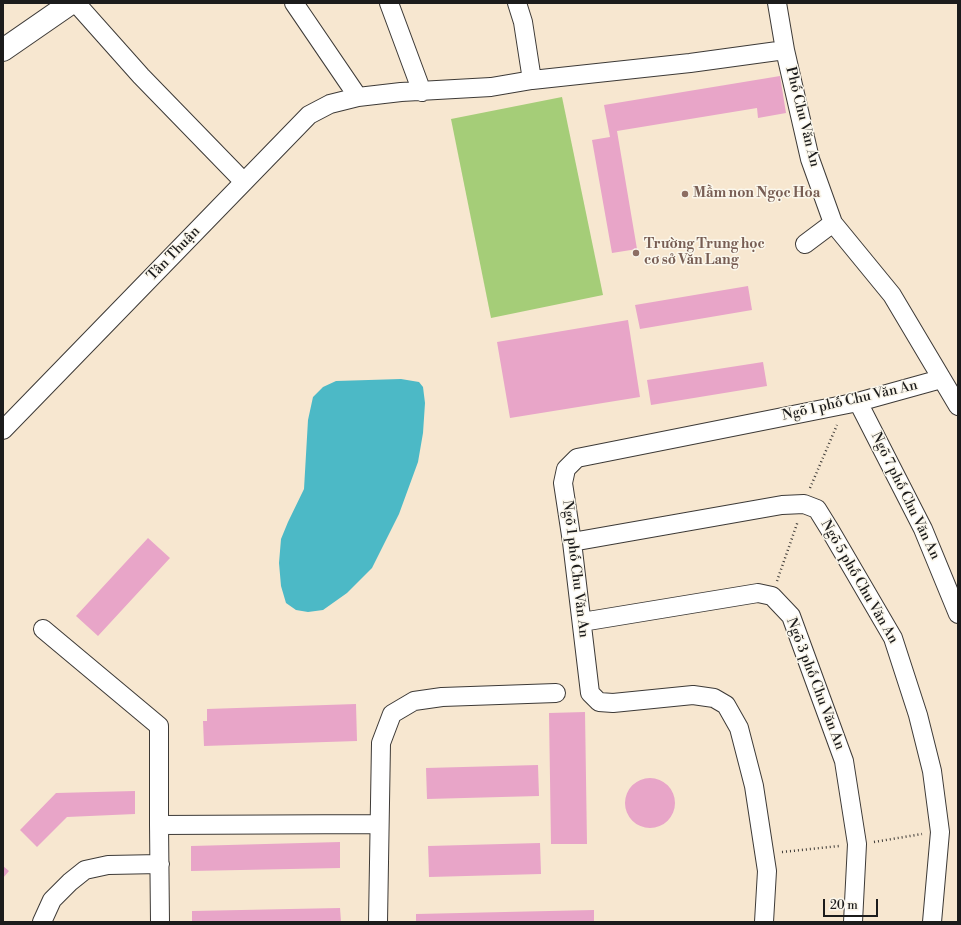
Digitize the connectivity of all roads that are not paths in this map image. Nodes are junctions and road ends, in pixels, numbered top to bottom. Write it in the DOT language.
graph roads {
  1 [pos="71,3"];
  2 [pos="76,3"];
  3 [pos="294,3"];
  4 [pos="389,3"];
  5 [pos="517,3"];
  6 [pos="777,3"];
  7 [pos="3,50"];
  8 [pos="785,50"];
  9 [pos="532,80"];
  10 [pos="422,92"];
  11 [pos="358,97"];
  12 [pos="244,182"];
  13 [pos="833,223"];
  14 [pos="805,244"];
  15 [pos="941,380"];
  16 [pos="858,402"];
  17 [pos="958,406"];
  18 [pos="3,430"];
  19 [pos="572,542"];
  20 [pos="958,614"];
  21 [pos="582,622"];
  22 [pos="43,629"];
  23 [pos="556,693"];
  24 [pos="379,824"];
  25 [pos="159,825"];
  26 [pos="160,864"];
  27 [pos="42,922"];
  28 [pos="160,922"];
  29 [pos="378,922"];
  30 [pos="764,922"];
  31 [pos="853,922"];
  32 [pos="932,922"];
  1 -- 7 [label="main road"];
  2 -- 12 [label="street"];
  3 -- 11 [label="street"];
  4 -- 10 [label="street"];
  5 -- 9 [label="street"];
  6 -- 8 [label="street, Phố Chu Văn An"];
  8 -- 9 [label="street, Tân Thuận"];
  8 -- 13 [label="street, Phố Chu Văn An"];
  9 -- 10 [label="street, Tân Thuận"];
  10 -- 11 [label="street, Tân Thuận"];
  11 -- 12 [label="street, Tân Thuận"];
  12 -- 18 [label="street, Tân Thuận"];
  13 -- 14 [label="street"];
  13 -- 15 [label="street, Phố Chu Văn An"];
  15 -- 16 [label="street, Ngõ 1 phố Chu Văn An"];
  15 -- 17 [label="street, Phố Chu Văn An"];
  16 -- 19 [label="street, Ngõ 1 phố Chu Văn An"];
  16 -- 20 [label="street, Ngõ 7 phố Chu Văn An"];
  19 -- 21 [label="street, Ngõ 1 phố Chu Văn An"];
  19 -- 32 [label="street, Ngõ 5 phố Chu Văn An"];
  21 -- 30 [label="street, Ngõ 1 phố Chu Văn An"];
  21 -- 31 [label="street, Ngõ 3 phố Chu Văn An"];
  22 -- 25 [label="street"];
  23 -- 24 [label="street"];
  24 -- 25 [label="street"];
  24 -- 29 [label="street"];
  25 -- 26 [label="street"];
  26 -- 27 [label="street"];
  26 -- 28 [label="street"];
}
